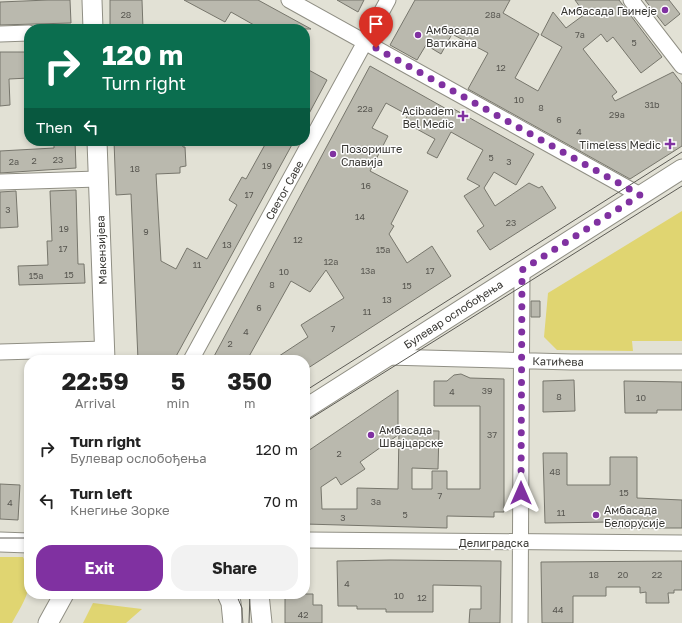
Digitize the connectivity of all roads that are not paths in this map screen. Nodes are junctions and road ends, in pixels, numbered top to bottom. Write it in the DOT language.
graph roads {
  1 [pos="92,0"];
  2 [pos="289,0"];
  3 [pos="388,0"];
  4 [pos="631,0"];
  5 [pos="93,24"];
  6 [pos="24,33"];
  7 [pos="0,34"];
  8 [pos="365,42"];
  9 [pos="682,66"];
  10 [pos="310,143"];
  11 [pos="97,146"];
  12 [pos="308,146"];
  13 [pos="682,169"];
  14 [pos="98,179"];
  15 [pos="0,182"];
  16 [pos="640,195"];
  17 [pos="522,270"];
  18 [pos="0,352"];
  19 [pos="105,354"];
  20 [pos="194,355"];
  21 [pos="387,357"];
  22 [pos="522,360"];
  23 [pos="682,362"];
  24 [pos="310,406"];
  25 [pos="0,532"];
  26 [pos="24,532"];
  27 [pos="310,540"];
  28 [pos="0,542"];
  29 [pos="521,542"];
  30 [pos="24,543"];
  31 [pos="682,543"];
  32 [pos="61,599"];
  33 [pos="229,599"];
  34 [pos="260,599"];
  35 [pos="264,599"];
  36 [pos="262,619"];
  37 [pos="48,623"];
  38 [pos="233,623"];
  39 [pos="520,623"];
  1 -- 5 [label="main road"];
  2 -- 8 [label="street"];
  3 -- 8 [label="street, Светог Саве"];
  4 -- 9 [label="street"];
  6 -- 7 [label="street"];
  8 -- 10 [label="street, Светог Саве"];
  8 -- 16 [label="street"];
  11 -- 14 [label="main road, Макензијева"];
  12 -- 20 [label="street, Светог Саве"];
  13 -- 16 [label="main road, Булевар ослобођења"];
  14 -- 15 [label="street"];
  14 -- 19 [label="main road, Макензијева"];
  16 -- 17 [label="main road, Булевар ослобођења"];
  17 -- 21 [label="main road, Булевар ослобођења"];
  17 -- 22 [label="street"];
  18 -- 19 [label="street"];
  21 -- 22 [label="street, Катићева"];
  21 -- 24 [label="main road, Булевар ослобођења"];
  22 -- 23 [label="street, Катићева"];
  22 -- 29 [label="street"];
  25 -- 26 [label="main road"];
  27 -- 29 [label="street, Делиградска"];
  28 -- 30 [label="main road"];
  29 -- 31 [label="street, Делиградска"];
  29 -- 39 [label="street"];
  32 -- 37 [label="main road"];
  33 -- 38 [label="main road"];
  34 -- 36 [label="main road"];
  35 -- 36 [label="main road"];
}
